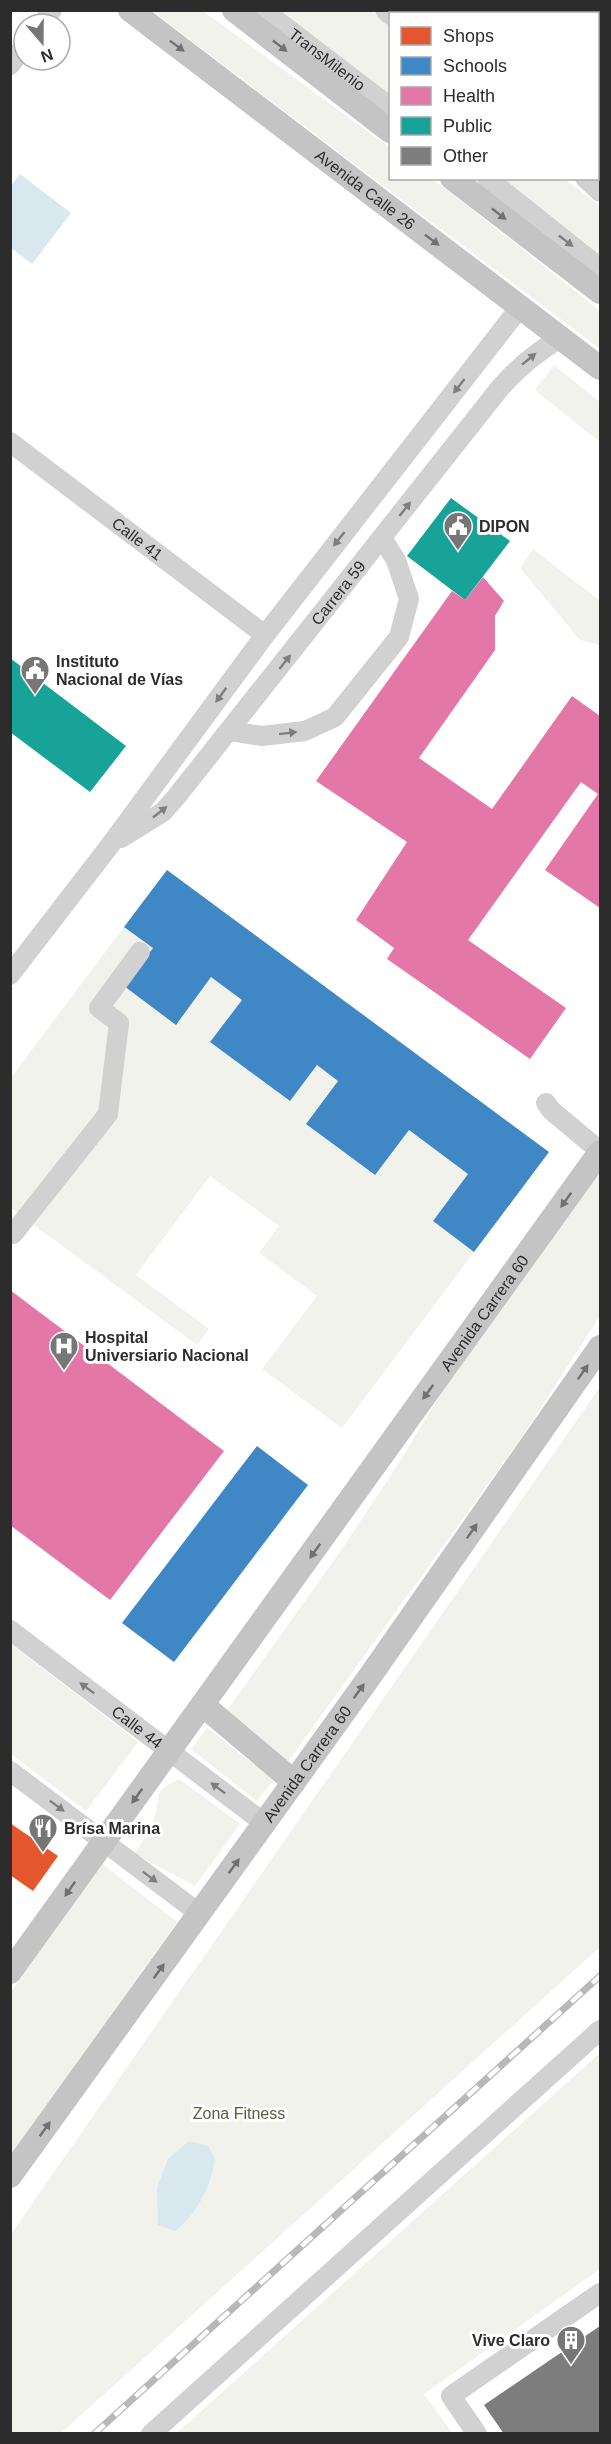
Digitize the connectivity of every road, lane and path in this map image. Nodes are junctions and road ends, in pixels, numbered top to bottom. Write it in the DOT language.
graph roads {
  1 [pos="130,10"];
  2 [pos="234,10"];
  3 [pos="263,10"];
  4 [pos="389,106"];
  5 [pos="389,130"];
  6 [pos="455,180"];
  7 [pos="490,180"];
  8 [pos="587,180"];
  9 [pos="600,192"];
  10 [pos="600,268"];
  11 [pos="600,292"];
  12 [pos="521,306"];
  13 [pos="562,338"];
  14 [pos="600,368"];
  15 [pos="10,442"];
  16 [pos="382,538"];
  17 [pos="265,635"];
  18 [pos="230,731"];
  19 [pos="111,844"];
  20 [pos="140,952"];
  21 [pos="10,975"];
  22 [pos="546,1103"];
  23 [pos="600,1152"];
  24 [pos="12,1234"];
  25 [pos="600,1347"];
  26 [pos="10,1630"];
  27 [pos="204,1706"];
  28 [pos="170,1752"];
  29 [pos="10,1771"];
  30 [pos="294,1782"];
  31 [pos="264,1824"];
  32 [pos="104,1841"];
  33 [pos="200,1914"];
  34 [pos="10,1972"];
  35 [pos="600,2030"];
  36 [pos="10,2176"];
  37 [pos="600,2293"];
  38 [pos="151,2433"];
  39 [pos="477,2433"];
  1 -- 12 [label="main road, Avenida Calle 26, one-way"];
  2 -- 5 [label="main road, one-way"];
  3 -- 4 [label="street, TransMilenio"];
  6 -- 11 [label="main road, one-way"];
  7 -- 10 [label="street, one-way"];
  8 -- 9 [label="street"];
  12 -- 13 [label="main road, Avenida Calle 26"];
  12 -- 17 [label="street, Carrera 59, one-way"];
  13 -- 14 [label="main road, Avenida Calle 26"];
  16 -- 13 [label="street, Carrera 59, one-way"];
  15 -- 17 [label="street, Calle 41"];
  18 -- 16 [label="street, Carrera 59, one-way"];
  18 -- 16 [label="street, one-way"];
  17 -- 19 [label="street, Carrera 59, one-way"];
  19 -- 18 [label="street, Carrera 59, one-way"];
  19 -- 21 [label="street, Carrera 59"];
  20 -- 24 [label="street"];
  22 -- 23 [label="street"];
  23 -- 27 [label="main road, Avenida Carrera 60, one-way"];
  30 -- 25 [label="main road, Avenida Carrera 60, one-way"];
  28 -- 26 [label="street, Calle 44, one-way"];
  27 -- 28 [label="main road, Avenida Carrera 60"];
  27 -- 30 [label="main road"];
  31 -- 28 [label="street, Calle 44, one-way"];
  28 -- 32 [label="main road, Avenida Carrera 60, one-way"];
  29 -- 32 [label="street, one-way"];
  30 -- 31 [label="main road, Avenida Carrera 60"];
  33 -- 31 [label="main road, Avenida Carrera 60, one-way"];
  32 -- 33 [label="street, one-way"];
  32 -- 34 [label="main road, Avenida Carrera 60, one-way"];
  36 -- 33 [label="main road, Avenida Carrera 60, one-way"];
  35 -- 38 [label="street"];
  37 -- 39 [label="street"];
}
